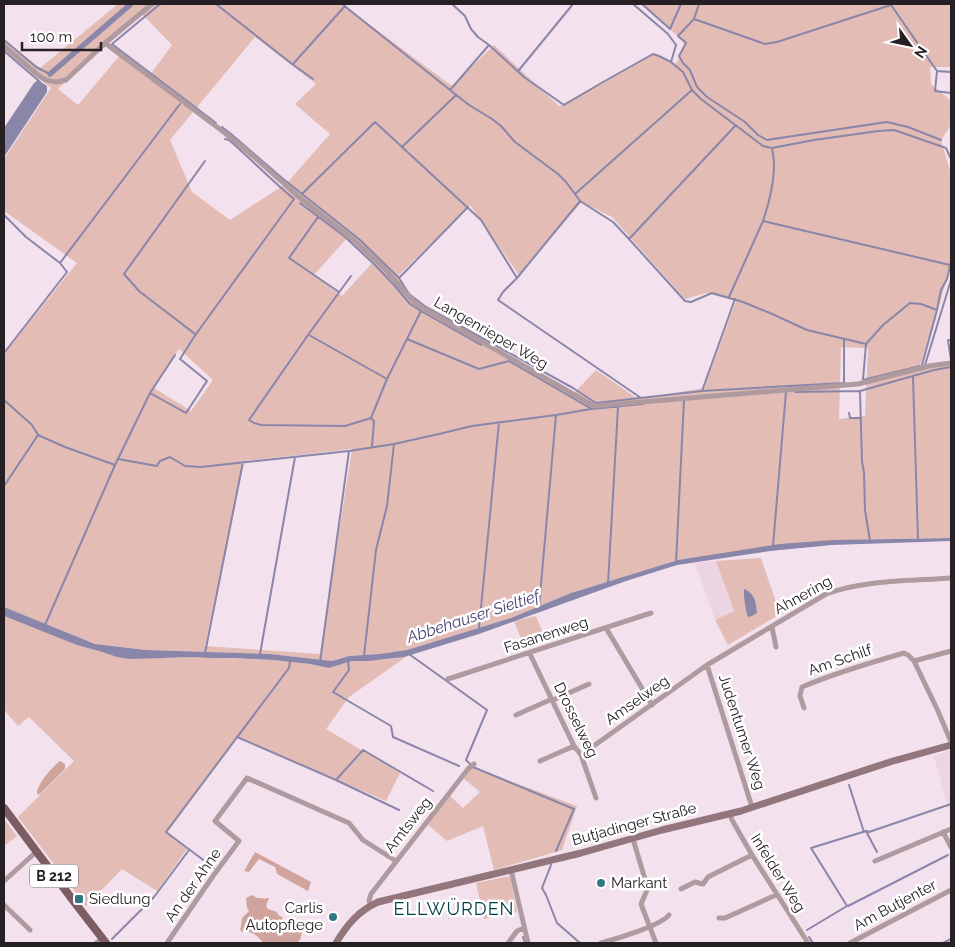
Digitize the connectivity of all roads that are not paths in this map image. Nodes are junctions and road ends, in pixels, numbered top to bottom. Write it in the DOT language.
graph roads {
  1 [pos="152,4"];
  2 [pos="105,44"];
  3 [pos="4,46"];
  4 [pos="951,362"];
  5 [pos="951,578"];
  6 [pos="651,613"];
  7 [pos="772,626"];
  8 [pos="606,628"];
  9 [pos="776,647"];
  10 [pos="951,651"];
  11 [pos="530,654"];
  12 [pos="914,661"];
  13 [pos="707,665"];
  14 [pos="448,680"];
  15 [pos="589,684"];
  16 [pos="553,700"];
  17 [pos="652,705"];
  18 [pos="804,708"];
  19 [pos="516,715"];
  20 [pos="951,743"];
  21 [pos="574,746"];
  22 [pos="581,755"];
  23 [pos="540,761"];
  24 [pos="474,764"];
  25 [pos="596,798"];
  26 [pos="752,807"];
  27 [pos="4,808"];
  28 [pos="730,814"];
  29 [pos="951,829"];
  30 [pos="944,832"];
  31 [pos="633,839"];
  32 [pos="951,847"];
  33 [pos="36,852"];
  34 [pos="752,855"];
  35 [pos="876,860"];
  36 [pos="396,861"];
  37 [pos="511,870"];
  38 [pos="4,881"];
  39 [pos="681,889"];
  40 [pos="951,890"];
  41 [pos="776,895"];
  42 [pos="4,905"];
  43 [pos="371,905"];
  44 [pos="669,916"];
  45 [pos="719,918"];
  46 [pos="650,926"];
  47 [pos="524,928"];
  48 [pos="30,930"];
  49 [pos="101,942"];
  50 [pos="168,943"];
  51 [pos="336,943"];
  52 [pos="508,943"];
  53 [pos="528,943"];
  54 [pos="601,943"];
  55 [pos="656,943"];
  56 [pos="808,943"];
  57 [pos="850,943"];
  1 -- 2 [label="street"];
  2 -- 3 [label="street"];
  2 -- 4 [label="street, Langenrieper Weg"];
  5 -- 7 [label="street, Ahnering"];
  6 -- 8 [label="street, Fasanenweg"];
  7 -- 9 [label="street"];
  7 -- 13 [label="street, Ahnering"];
  8 -- 11 [label="street, Fasanenweg"];
  8 -- 17 [label="street"];
  10 -- 12 [label="street"];
  11 -- 14 [label="street, Fasanenweg"];
  11 -- 16 [label="street, Drosselweg"];
  12 -- 18 [label="street, Am Schilf"];
  12 -- 20 [label="street"];
  13 -- 17 [label="street, Amselweg"];
  13 -- 26 [label="street, Judentumer Weg"];
  15 -- 16 [label="street"];
  16 -- 19 [label="street"];
  16 -- 21 [label="street, Drosselweg"];
  17 -- 22 [label="street, Amselweg"];
  20 -- 26 [label="main road, Butjadinger Straße"];
  21 -- 22 [label="street, Drosselweg"];
  21 -- 23 [label="street"];
  22 -- 25 [label="street, Drosselweg"];
  24 -- 36 [label="street, Amtsweg"];
  26 -- 28 [label="main road, Butjadinger Straße"];
  27 -- 33 [label="main road, B 212"];
  28 -- 31 [label="main road, Butjadinger Straße"];
  28 -- 34 [label="street, Infelder Weg"];
  29 -- 30 [label="street"];
  30 -- 32 [label="street"];
  30 -- 35 [label="street"];
  31 -- 37 [label="main road, Butjadinger Straße"];
  31 -- 46 [label="street"];
  33 -- 38 [label="street"];
  33 -- 49 [label="main road, B 212"];
  34 -- 39 [label="street"];
  34 -- 41 [label="street, Infelder Weg"];
  36 -- 43 [label="street, Amtsweg"];
  36 -- 50 [label="street, An der Ahne"];
  37 -- 43 [label="main road, Butjadinger Straße"];
  37 -- 47 [label="street"];
  40 -- 57 [label="street, Am Butjenter"];
  41 -- 45 [label="street"];
  41 -- 56 [label="street, Infelder Weg"];
  42 -- 48 [label="street"];
  43 -- 51 [label="main road, Butjadinger Straße"];
  44 -- 46 [label="street"];
  46 -- 54 [label="street"];
  46 -- 55 [label="street"];
  47 -- 52 [label="street"];
  47 -- 53 [label="street"];
}
